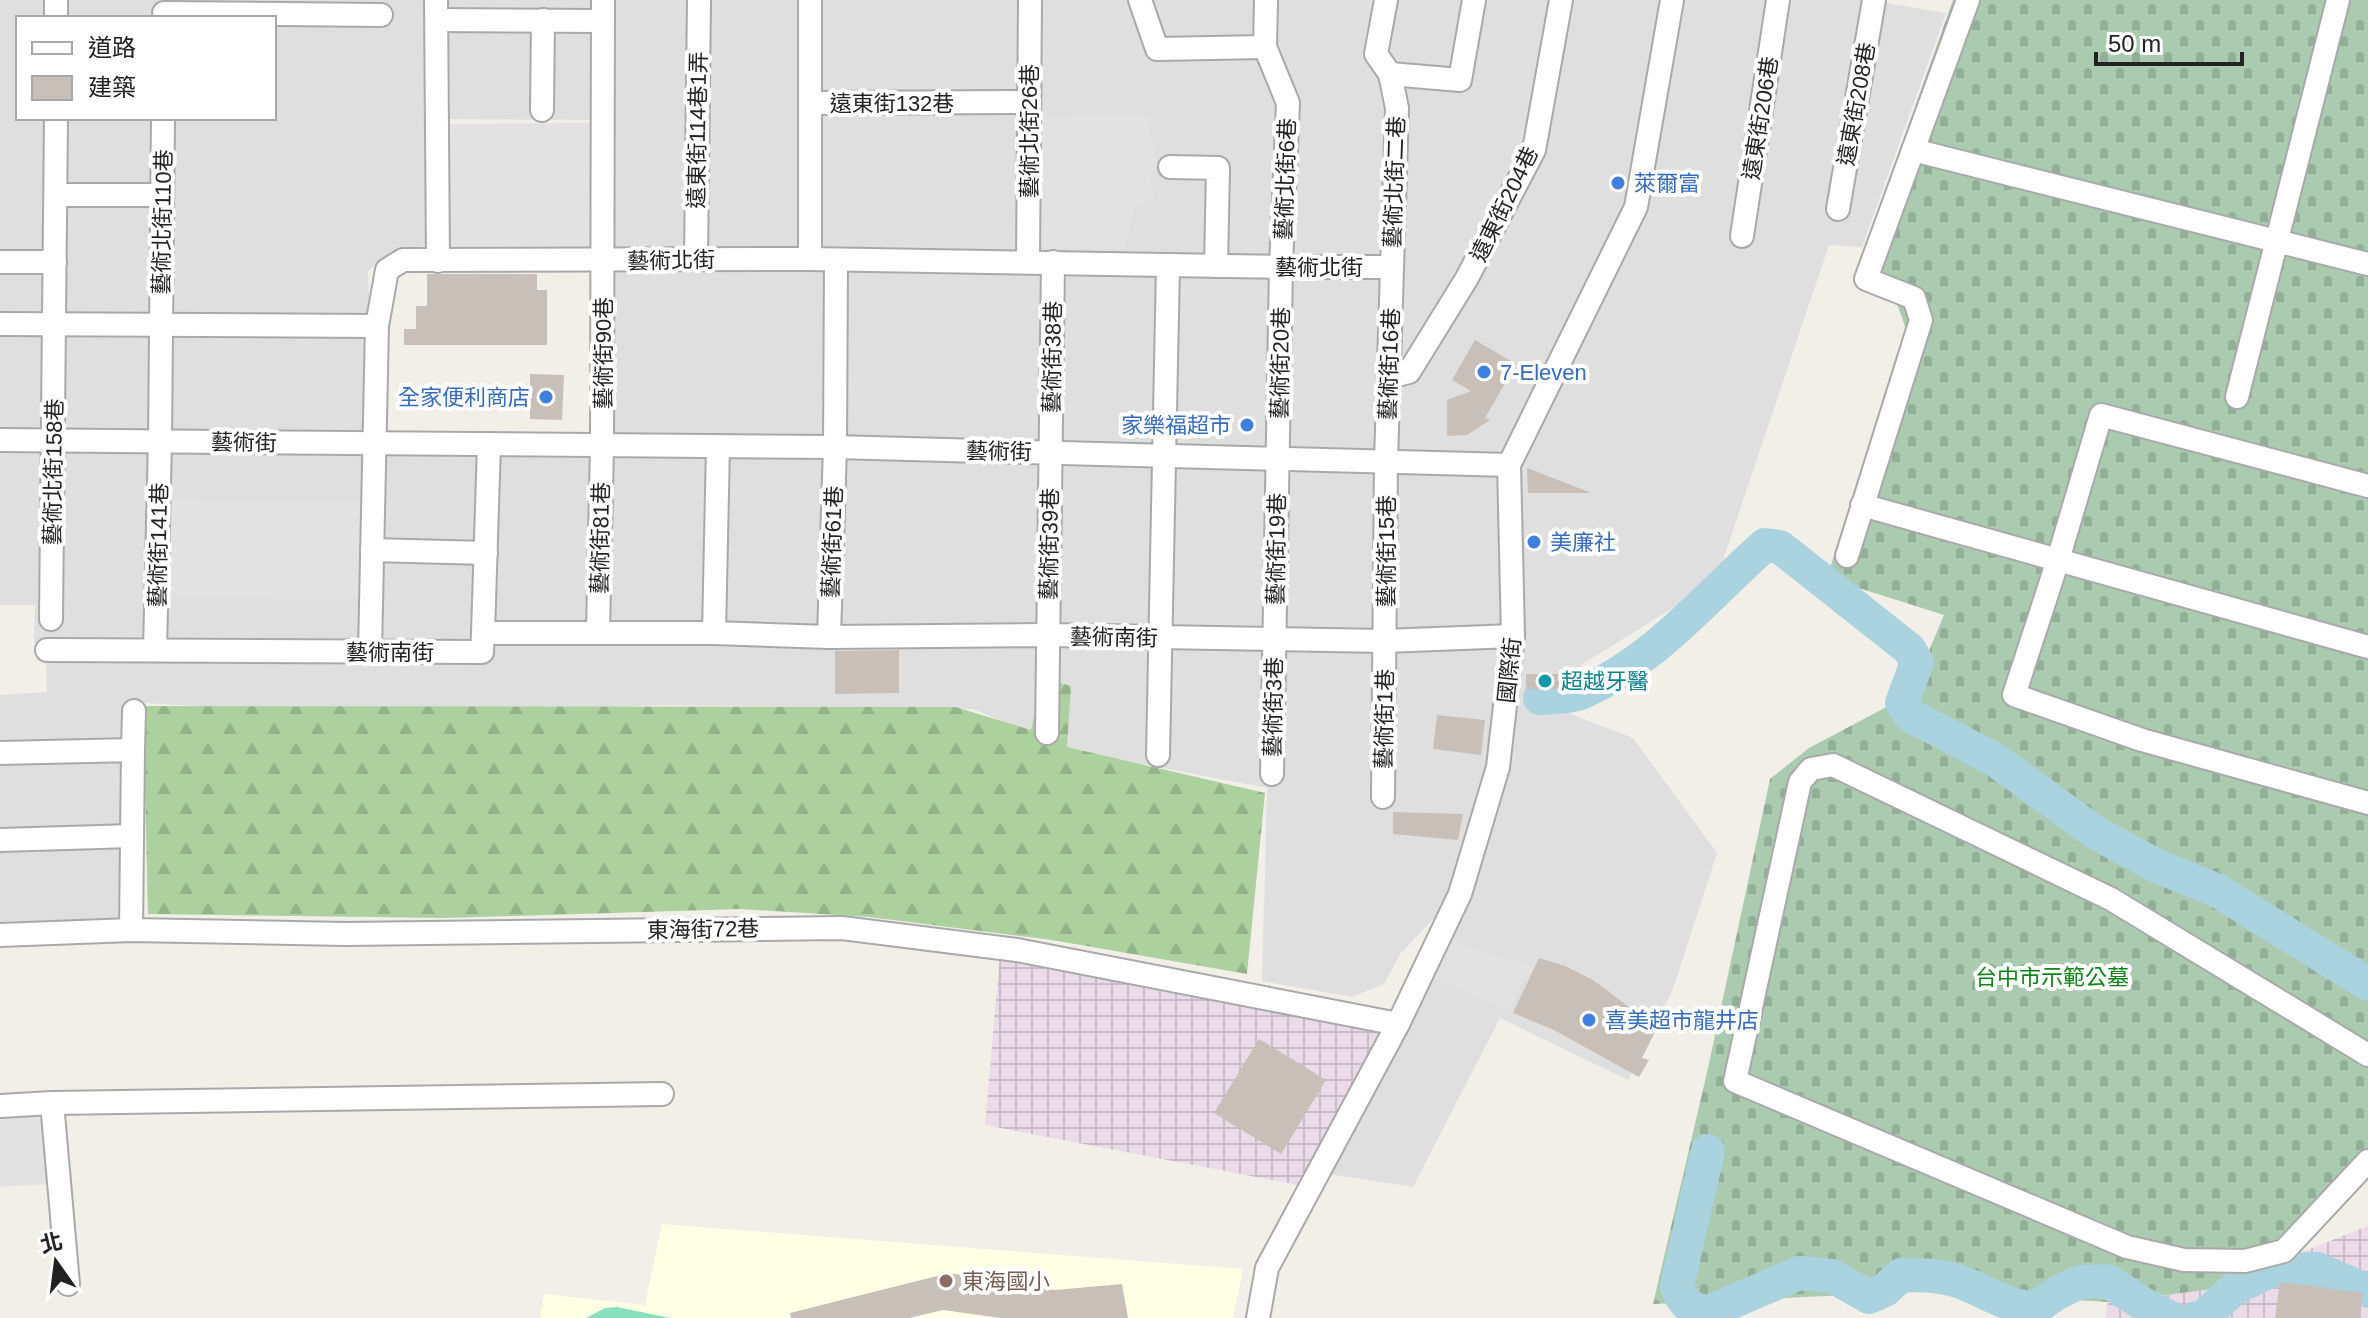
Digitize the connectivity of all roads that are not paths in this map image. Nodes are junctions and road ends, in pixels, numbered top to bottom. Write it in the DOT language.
graph roads {
  1 [pos="699,0"];
  2 [pos="810,0"];
  3 [pos="1030,0"];
  4 [pos="1140,0"];
  5 [pos="1266,0"];
  6 [pos="1386,0"];
  7 [pos="1474,0"];
  8 [pos="1561,0"];
  9 [pos="1672,0"];
  10 [pos="1778,0"];
  11 [pos="1874,0"];
  12 [pos="1968,0"];
  13 [pos="2338,0"];
  14 [pos="164,10"];
  15 [pos="436,10"];
  16 [pos="603,10"];
  17 [pos="381,15"];
  18 [pos="543,20"];
  19 [pos="1265,47"];
  20 [pos="1390,74"];
  21 [pos="1029,102"];
  22 [pos="810,103"];
  23 [pos="542,110"];
  24 [pos="56,120"];
  25 [pos="163,120"];
  26 [pos="1913,150"];
  27 [pos="1170,167"];
  28 [pos="56,184"];
  29 [pos="162,195"];
  30 [pos="1838,209"];
  31 [pos="1742,236"];
  32 [pos="2277,240"];
  33 [pos="696,259"];
  34 [pos="810,259"];
  35 [pos="438,261"];
  36 [pos="603,261"];
  37 [pos="836,261"];
  38 [pos="0,262"];
  39 [pos="55,262"];
  40 [pos="1028,262"];
  41 [pos="1053,262"];
  42 [pos="2368,264"];
  43 [pos="1168,265"];
  44 [pos="1216,266"];
  45 [pos="1281,267"];
  46 [pos="1392,267"];
  47 [pos="0,324"];
  48 [pos="55,325"];
  49 [pos="161,326"];
  50 [pos="377,326"];
  51 [pos="1389,377"];
  52 [pos="2237,397"];
  53 [pos="0,440"];
  54 [pos="52,440"];
  55 [pos="160,441"];
  56 [pos="374,443"];
  57 [pos="489,444"];
  58 [pos="602,445"];
  59 [pos="718,446"];
  60 [pos="835,447"];
  61 [pos="1051,453"];
  62 [pos="1164,456"];
  63 [pos="1278,459"];
  64 [pos="1386,461"];
  65 [pos="1509,465"];
  66 [pos="2368,486"];
  67 [pos="1862,505"];
  68 [pos="372,550"];
  69 [pos="486,553"];
  70 [pos="1847,556"];
  71 [pos="2058,560"];
  72 [pos="51,619"];
  73 [pos="598,632"];
  74 [pos="483,633"];
  75 [pos="714,633"];
  76 [pos="1047,635"];
  77 [pos="1513,636"];
  78 [pos="829,637"];
  79 [pos="1161,637"];
  80 [pos="1275,640"];
  81 [pos="1385,641"];
  82 [pos="2368,647"];
  83 [pos="47,650"];
  84 [pos="155,650"];
  85 [pos="370,652"];
  86 [pos="134,711"];
  87 [pos="1047,733"];
  88 [pos="133,750"];
  89 [pos="0,753"];
  90 [pos="1158,755"];
  91 [pos="1272,774"];
  92 [pos="1383,797"];
  93 [pos="2368,803"];
  94 [pos="132,836"];
  95 [pos="0,840"];
  96 [pos="131,930"];
  97 [pos="0,935"];
  98 [pos="1398,1024"];
  99 [pos="2368,1055"];
  100 [pos="662,1094"];
  101 [pos="52,1103"];
  102 [pos="0,1106"];
  103 [pos="2368,1161"];
  104 [pos="68,1284"];
  105 [pos="1258,1318"];
  1 -- 33 [label="street, 遠東街114巷1弄"];
  2 -- 22 [label="street, 遠東街132巷"];
  3 -- 21 [label="street, 藝術北街26巷"];
  4 -- 19 [label="street"];
  5 -- 19 [label="street"];
  6 -- 20 [label="street, 藝術北街二巷"];
  7 -- 20 [label="street"];
  8 -- 51 [label="street, 遠東街204巷"];
  9 -- 65 [label="street, 國際街"];
  10 -- 31 [label="street, 遠東街206巷"];
  11 -- 30 [label="street, 遠東街208巷"];
  12 -- 26 [label="street"];
  13 -- 32 [label="street"];
  14 -- 17 [label="street"];
  15 -- 18 [label="street"];
  15 -- 35 [label="street"];
  16 -- 18 [label="street"];
  16 -- 36 [label="street, 藝術街90巷"];
  18 -- 23 [label="street"];
  19 -- 45 [label="street, 藝術北街6巷"];
  20 -- 46 [label="street, 藝術北街二巷"];
  21 -- 22 [label="street, 遠東街132巷"];
  21 -- 40 [label="street, 藝術北街26巷"];
  22 -- 34 [label="street"];
  24 -- 28 [label="street, 藝術北街158巷"];
  25 -- 29 [label="street, 藝術北街110巷"];
  26 -- 32 [label="street"];
  26 -- 67 [label="street"];
  27 -- 44 [label="street"];
  28 -- 29 [label="street"];
  28 -- 39 [label="street, 藝術北街158巷"];
  29 -- 49 [label="street, 藝術北街110巷"];
  32 -- 42 [label="street"];
  32 -- 52 [label="street"];
  33 -- 34 [label="street, 藝術北街"];
  33 -- 36 [label="street, 藝術北街"];
  34 -- 37 [label="street, 藝術北街"];
  35 -- 36 [label="street, 藝術北街"];
  35 -- 50 [label="street, 藝術北街"];
  36 -- 58 [label="street, 藝術街90巷"];
  37 -- 40 [label="street, 藝術北街"];
  37 -- 60 [label="street, 藝術街61巷"];
  38 -- 39 [label="street"];
  39 -- 48 [label="street, 藝術北街158巷"];
  40 -- 41 [label="street, 藝術北街"];
  41 -- 43 [label="street, 藝術北街"];
  41 -- 61 [label="street, 藝術街38巷"];
  43 -- 44 [label="street, 藝術北街"];
  43 -- 62 [label="street"];
  44 -- 45 [label="street, 藝術北街"];
  45 -- 46 [label="street, 藝術北街"];
  45 -- 63 [label="street, 藝術街20巷"];
  46 -- 51 [label="street, 藝術街16巷"];
  47 -- 48 [label="street"];
  48 -- 49 [label="street"];
  48 -- 54 [label="street, 藝術北街158巷"];
  49 -- 50 [label="street"];
  49 -- 55 [label="street, 藝術北街110巷"];
  50 -- 56 [label="street, 藝術北街"];
  51 -- 64 [label="street, 藝術街16巷"];
  53 -- 54 [label="street, 藝術街"];
  54 -- 55 [label="street, 藝術街"];
  54 -- 72 [label="street, 藝術北街158巷"];
  55 -- 56 [label="street, 藝術街"];
  55 -- 84 [label="street, 藝術街141巷"];
  56 -- 57 [label="street, 藝術街"];
  56 -- 68 [label="street, 藝術北街"];
  57 -- 58 [label="street, 藝術街"];
  57 -- 69 [label="street"];
  58 -- 59 [label="street, 藝術街"];
  58 -- 73 [label="street, 藝術街81巷"];
  59 -- 60 [label="street, 藝術街"];
  59 -- 75 [label="street"];
  60 -- 61 [label="street, 藝術街"];
  60 -- 78 [label="street, 藝術街61巷"];
  61 -- 62 [label="street, 藝術街"];
  61 -- 76 [label="street, 藝術街39巷"];
  62 -- 63 [label="street, 藝術街"];
  62 -- 79 [label="street"];
  63 -- 64 [label="street, 藝術街"];
  63 -- 80 [label="street, 藝術街19巷"];
  64 -- 65 [label="street, 藝術街"];
  64 -- 81 [label="street, 藝術街15巷"];
  65 -- 77 [label="street, 國際街"];
  66 -- 71 [label="street"];
  67 -- 70 [label="street"];
  67 -- 71 [label="street"];
  68 -- 69 [label="street"];
  68 -- 85 [label="street, 藝術北街"];
  69 -- 74 [label="street"];
  71 -- 82 [label="street"];
  71 -- 93 [label="street"];
  73 -- 74 [label="street, 藝術南街"];
  73 -- 75 [label="street, 藝術南街"];
  74 -- 85 [label="street, 藝術南街"];
  75 -- 78 [label="street, 藝術南街"];
  76 -- 78 [label="street, 藝術南街"];
  76 -- 79 [label="street, 藝術南街"];
  76 -- 87 [label="street, 藝術街39巷"];
  77 -- 81 [label="street, 藝術南街"];
  77 -- 98 [label="street, 國際街"];
  79 -- 80 [label="street, 藝術南街"];
  79 -- 90 [label="street"];
  80 -- 81 [label="street, 藝術南街"];
  80 -- 91 [label="street, 藝術街3巷"];
  81 -- 92 [label="street, 藝術街1巷"];
  83 -- 84 [label="street, 藝術南街"];
  84 -- 85 [label="street, 藝術南街"];
  86 -- 88 [label="street"];
  88 -- 89 [label="street"];
  88 -- 94 [label="street"];
  94 -- 95 [label="street"];
  94 -- 96 [label="street"];
  96 -- 97 [label="street, 東海街72巷"];
  96 -- 98 [label="street, 東海街72巷"];
  98 -- 105 [label="street, 國際街"];
  99 -- 103 [label="street"];
  100 -- 101 [label="street"];
  101 -- 102 [label="street"];
  101 -- 104 [label="street"];
}
